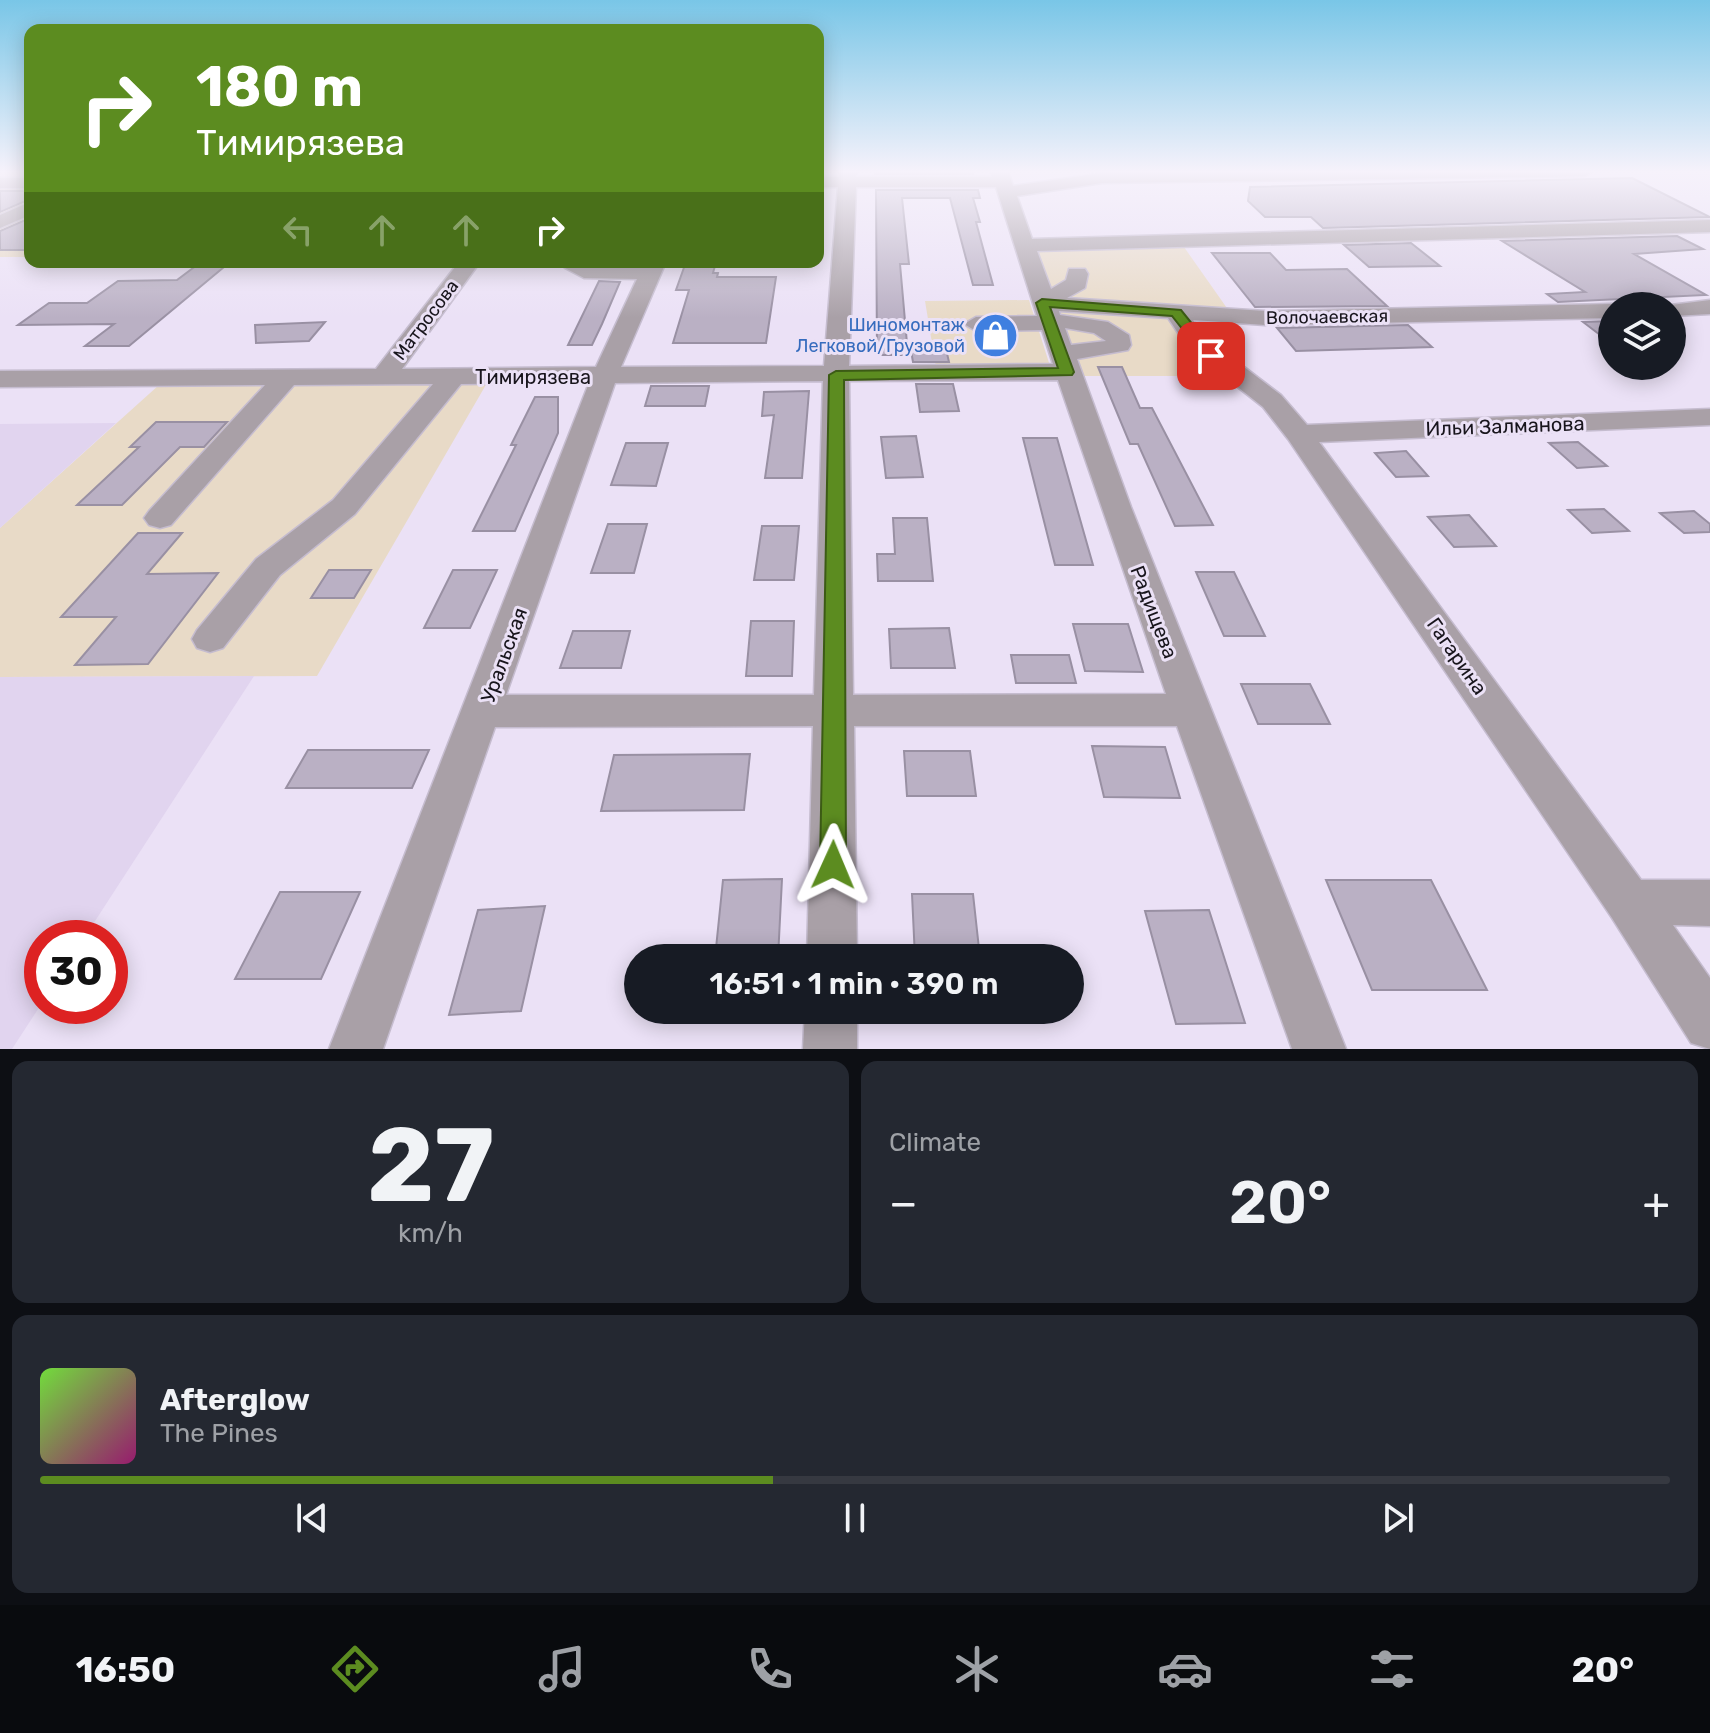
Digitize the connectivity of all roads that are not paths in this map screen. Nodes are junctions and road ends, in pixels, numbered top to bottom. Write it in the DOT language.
graph roads {
  1 [pos="838,220"];
  2 [pos="1014,220"];
  3 [pos="1710,226"];
  4 [pos="1022,245"];
  5 [pos="465,268"];
  6 [pos="576,268"];
  7 [pos="640,268"];
  8 [pos="654,268"];
  9 [pos="1710,307"];
  10 [pos="1686,308"];
  11 [pos="1598,311"];
  12 [pos="1176,313"];
  13 [pos="1046,314"];
  14 [pos="976,324"];
  15 [pos="1063,362"];
  16 [pos="836,375"];
  17 [pos="604,377"];
  18 [pos="286,378"];
  19 [pos="382,378"];
  20 [pos="452,378"];
  21 [pos="0,379"];
  22 [pos="1710,417"];
  23 [pos="1299,434"];
  24 [pos="160,518"];
  25 [pos="210,639"];
  26 [pos="1191,710"];
  27 [pos="483,711"];
  28 [pos="836,711"];
  29 [pos="1629,902"];
  30 [pos="1710,903"];
  31 [pos="832,944"];
  32 [pos="831,1024"];
  33 [pos="1710,1024"];
  34 [pos="356,1049"];
  35 [pos="830,1049"];
  36 [pos="1319,1049"];
  1 -- 16 [label="street"];
  2 -- 4 [label="street, Радищева"];
  3 -- 4 [label="street"];
  4 -- 13 [label="street, Радищева"];
  4 -- 13 [label="street"];
  5 -- 19 [label="street, Матросова"];
  6 -- 7 [label="street"];
  8 -- 17 [label="street, Уральская"];
  9 -- 10 [label="street"];
  11 -- 12 [label="street, Волочаевская"];
  12 -- 13 [label="street, Волочаевская"];
  12 -- 23 [label="street, Гагарина"];
  13 -- 14 [label="street"];
  13 -- 15 [label="street, Радищева"];
  13 -- 15 [label="street, Тимирязева"];
  15 -- 16 [label="street, Тимирязева"];
  15 -- 26 [label="street, Радищева"];
  16 -- 17 [label="street, Тимирязева"];
  16 -- 28 [label="street"];
  17 -- 20 [label="street, Тимирязева"];
  17 -- 27 [label="street, Уральская"];
  18 -- 19 [label="street, Тимирязева"];
  18 -- 21 [label="street, Тимирязева"];
  18 -- 24 [label="street"];
  19 -- 20 [label="street, Тимирязева"];
  20 -- 25 [label="street"];
  22 -- 23 [label="street, Ильи Залманова"];
  23 -- 29 [label="street, Гагарина"];
  26 -- 28 [label="street"];
  26 -- 36 [label="street, Радищева"];
  27 -- 28 [label="street"];
  27 -- 34 [label="street, Уральская"];
  28 -- 31 [label="street"];
  29 -- 30 [label="street"];
  29 -- 33 [label="street, Гагарина"];
  32 -- 35 [label="street"];
}
